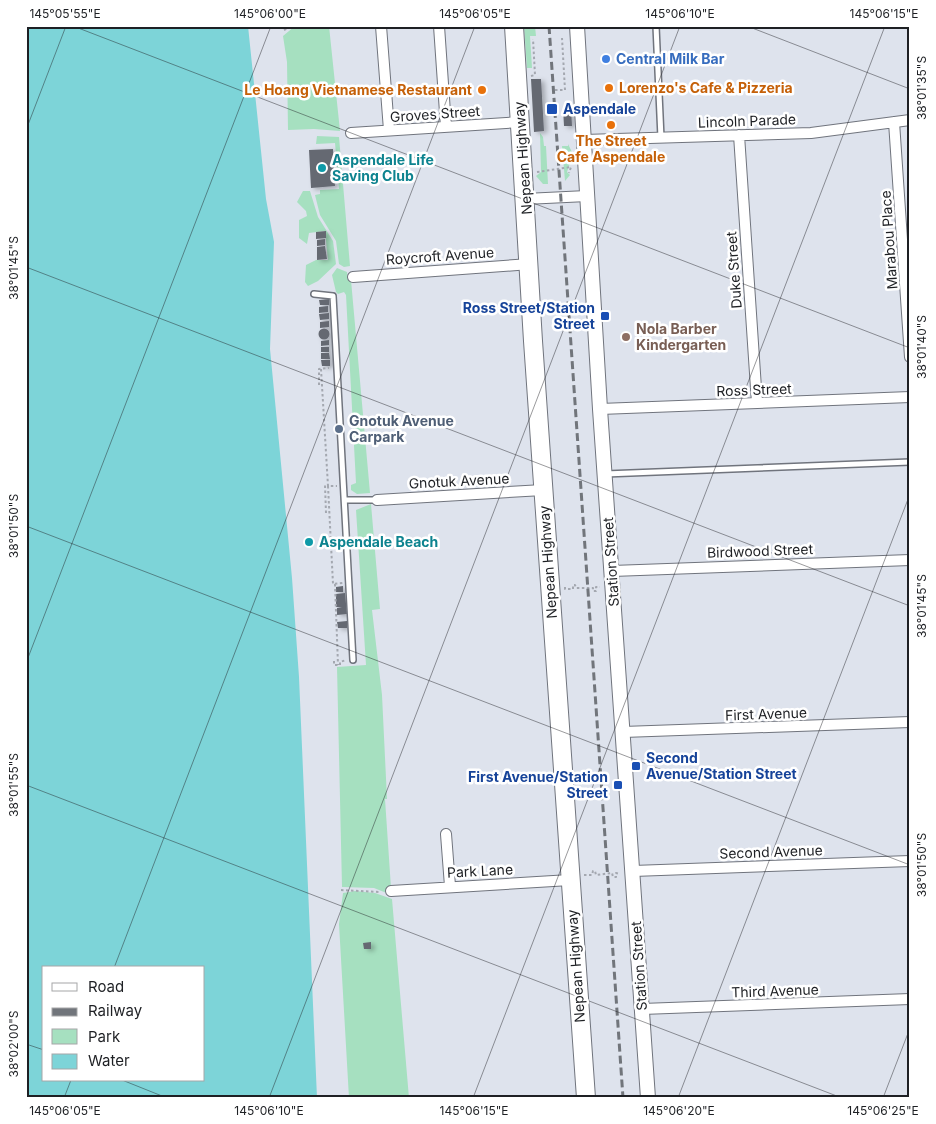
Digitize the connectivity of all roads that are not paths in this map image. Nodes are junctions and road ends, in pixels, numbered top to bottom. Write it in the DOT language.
graph roads {
  1 [pos="381,26"];
  2 [pos="439,26"];
  3 [pos="514,26"];
  4 [pos="576,26"];
  5 [pos="656,26"];
  6 [pos="910,120"];
  7 [pos="520,122"];
  8 [pos="894,122"];
  9 [pos="446,127"];
  10 [pos="389,130"];
  11 [pos="351,133"];
  12 [pos="739,135"];
  13 [pos="661,138"];
  14 [pos="584,140"];
  15 [pos="587,196"];
  16 [pos="525,199"];
  17 [pos="530,264"];
  18 [pos="353,276"];
  19 [pos="314,294"];
  20 [pos="910,357"];
  21 [pos="910,398"];
  22 [pos="757,403"];
  23 [pos="600,409"];
  24 [pos="910,462"];
  25 [pos="605,474"];
  26 [pos="543,490"];
  27 [pos="346,500"];
  28 [pos="377,500"];
  29 [pos="910,560"];
  30 [pos="612,571"];
  31 [pos="353,660"];
  32 [pos="910,722"];
  33 [pos="623,732"];
  34 [pos="446,834"];
  35 [pos="910,861"];
  36 [pos="570,873"];
  37 [pos="633,878"];
  38 [pos="450,886"];
  39 [pos="392,891"];
  40 [pos="910,999"];
  41 [pos="642,1009"];
  42 [pos="586,1098"];
  43 [pos="648,1098"];
  1 -- 10 [label="street"];
  2 -- 9 [label="street"];
  3 -- 7 [label="highway, Nepean Highway"];
  4 -- 14 [label="street, Station Street"];
  5 -- 13 [label="lane"];
  6 -- 8 [label="street, Lincoln Parade"];
  7 -- 9 [label="street, Groves Street"];
  7 -- 16 [label="highway, Nepean Highway"];
  8 -- 12 [label="street, Lincoln Parade"];
  8 -- 20 [label="street, Marabou Place"];
  9 -- 10 [label="street, Groves Street"];
  10 -- 11 [label="street, Groves Street"];
  12 -- 13 [label="street, Lincoln Parade"];
  12 -- 22 [label="street, Duke Street"];
  13 -- 14 [label="street, Lincoln Parade"];
  14 -- 15 [label="street, Station Street"];
  15 -- 16 [label="street"];
  15 -- 23 [label="street, Station Street"];
  16 -- 17 [label="highway, Nepean Highway"];
  17 -- 18 [label="street, Roycroft Avenue"];
  17 -- 26 [label="highway, Nepean Highway"];
  19 -- 27 [label="lane"];
  21 -- 22 [label="street, Ross Street"];
  22 -- 23 [label="street, Ross Street"];
  23 -- 25 [label="street, Station Street"];
  24 -- 25 [label="lane"];
  25 -- 30 [label="street, Station Street"];
  26 -- 28 [label="street, Gnotuk Avenue"];
  26 -- 36 [label="highway, Nepean Highway"];
  27 -- 28 [label="lane"];
  27 -- 31 [label="lane"];
  29 -- 30 [label="street, Birdwood Street"];
  30 -- 33 [label="street, Station Street"];
  32 -- 33 [label="street, First Avenue"];
  33 -- 37 [label="street, Station Street"];
  34 -- 38 [label="street"];
  35 -- 37 [label="street, Second Avenue"];
  36 -- 38 [label="street, Park Lane"];
  36 -- 42 [label="highway, Nepean Highway"];
  37 -- 41 [label="street, Station Street"];
  38 -- 39 [label="street, Park Lane"];
  40 -- 41 [label="street, Third Avenue"];
  41 -- 43 [label="street, Station Street"];
}
